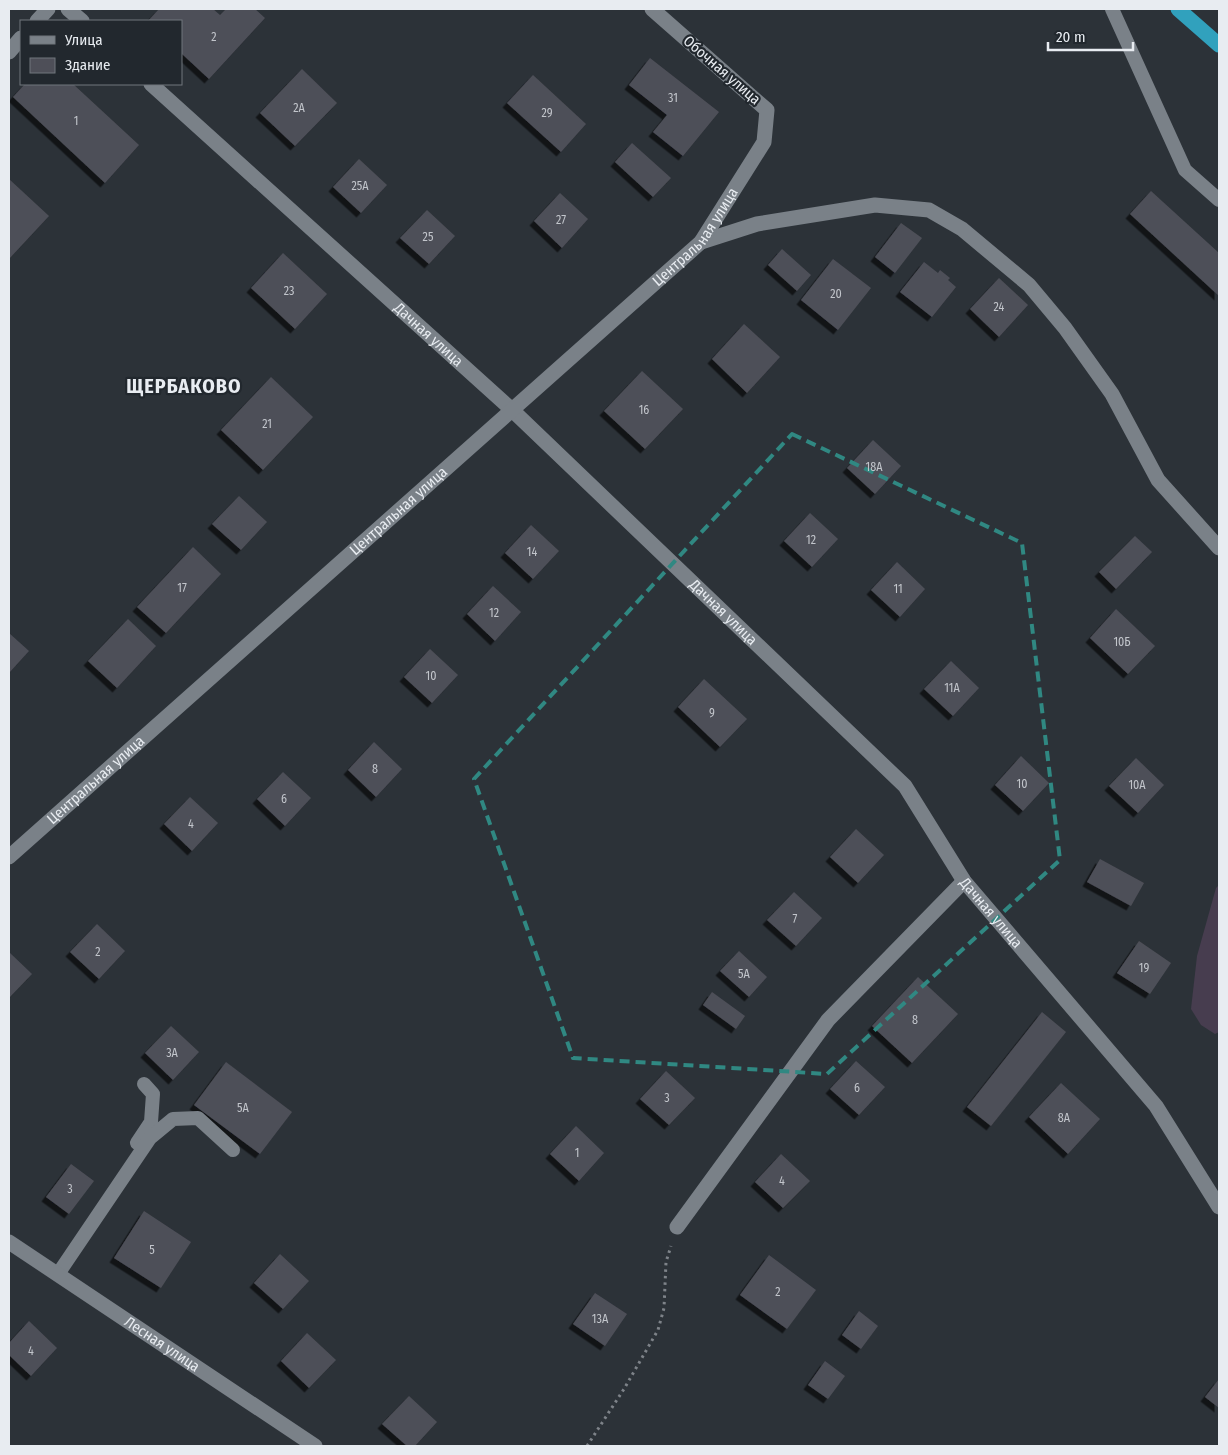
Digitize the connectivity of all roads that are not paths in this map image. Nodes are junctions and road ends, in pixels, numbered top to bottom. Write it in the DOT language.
graph roads {
  1 [pos="48,9"];
  2 [pos="68,9"];
  3 [pos="652,9"];
  4 [pos="1112,9"];
  5 [pos="1178,9"];
  6 [pos="37,20"];
  7 [pos="81,20"];
  8 [pos="20,39"];
  9 [pos="1219,45"];
  10 [pos="9,52"];
  11 [pos="152,85"];
  12 [pos="764,142"];
  13 [pos="1219,200"];
  14 [pos="701,242"];
  15 [pos="511,409"];
  16 [pos="1219,548"];
  17 [pos="9,857"];
  18 [pos="964,881"];
  19 [pos="144,1084"];
  20 [pos="234,1150"];
  21 [pos="1219,1207"];
  22 [pos="677,1227"];
  23 [pos="9,1242"];
  24 [pos="54,1272"];
  25 [pos="315,1446"];
  1 -- 6 [label="street"];
  2 -- 7 [label="street"];
  3 -- 12 [label="street, Обочная улица"];
  4 -- 13 [label="lane"];
  5 -- 9 [label="highway"];
  8 -- 10 [label="street"];
  11 -- 15 [label="street, Дачная улица"];
  12 -- 14 [label="street, Центральная улица"];
  14 -- 15 [label="street, Центральная улица"];
  14 -- 16 [label="street"];
  15 -- 17 [label="street, Центральная улица"];
  15 -- 18 [label="street, Дачная улица"];
  18 -- 21 [label="street, Дачная улица"];
  18 -- 22 [label="street"];
  19 -- 24 [label="lane"];
  20 -- 24 [label="lane"];
  23 -- 24 [label="street, Лесная улица"];
  24 -- 25 [label="street, Лесная улица"];
}
